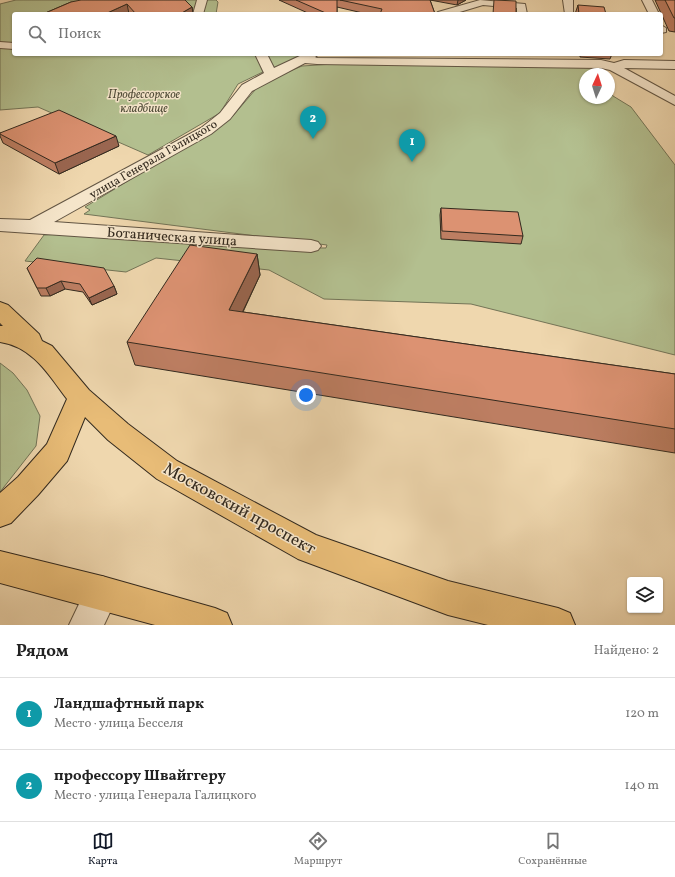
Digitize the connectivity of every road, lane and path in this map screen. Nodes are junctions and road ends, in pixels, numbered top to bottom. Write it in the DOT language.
graph roads {
  1 [pos="202,0"];
  2 [pos="568,0"];
  3 [pos="647,0"];
  4 [pos="485,1"];
  5 [pos="199,12"];
  6 [pos="455,12"];
  7 [pos="522,12"];
  8 [pos="569,12"];
  9 [pos="653,12"];
  10 [pos="0,45"];
  11 [pos="12,46"];
  12 [pos="262,56"];
  13 [pos="309,56"];
  14 [pos="522,58"];
  15 [pos="620,61"];
  16 [pos="675,65"];
  17 [pos="271,74"];
  18 [pos="675,101"];
  19 [pos="0,225"];
  20 [pos="33,226"];
  21 [pos="311,246"];
  22 [pos="0,310"];
  23 [pos="0,334"];
  24 [pos="44,352"];
  25 [pos="80,397"];
  26 [pos="0,513"];
  27 [pos="0,568"];
  28 [pos="102,593"];
  29 [pos="86,625"];
  30 [pos="215,625"];
  31 [pos="558,625"];
  1 -- 5 [label="street"];
  2 -- 8 [label="street"];
  3 -- 9 [label="street"];
  4 -- 6 [label="street"];
  4 -- 7 [label="street"];
  10 -- 11 [label="street"];
  12 -- 17 [label="street"];
  13 -- 14 [label="street"];
  13 -- 17 [label="street, улица Генерала Галицкого"];
  14 -- 15 [label="street"];
  15 -- 16 [label="street"];
  15 -- 18 [label="street"];
  17 -- 20 [label="street, улица Генерала Галицкого"];
  19 -- 20 [label="street"];
  20 -- 21 [label="street, Ботаническая улица"];
  22 -- 24 [label="main road"];
  23 -- 24 [label="main road, Московский проспект"];
  24 -- 25 [label="main road, Московский проспект"];
  25 -- 26 [label="main road"];
  25 -- 31 [label="main road, Московский проспект"];
  27 -- 28 [label="main road"];
  28 -- 29 [label="street"];
  28 -- 30 [label="main road"];
}
